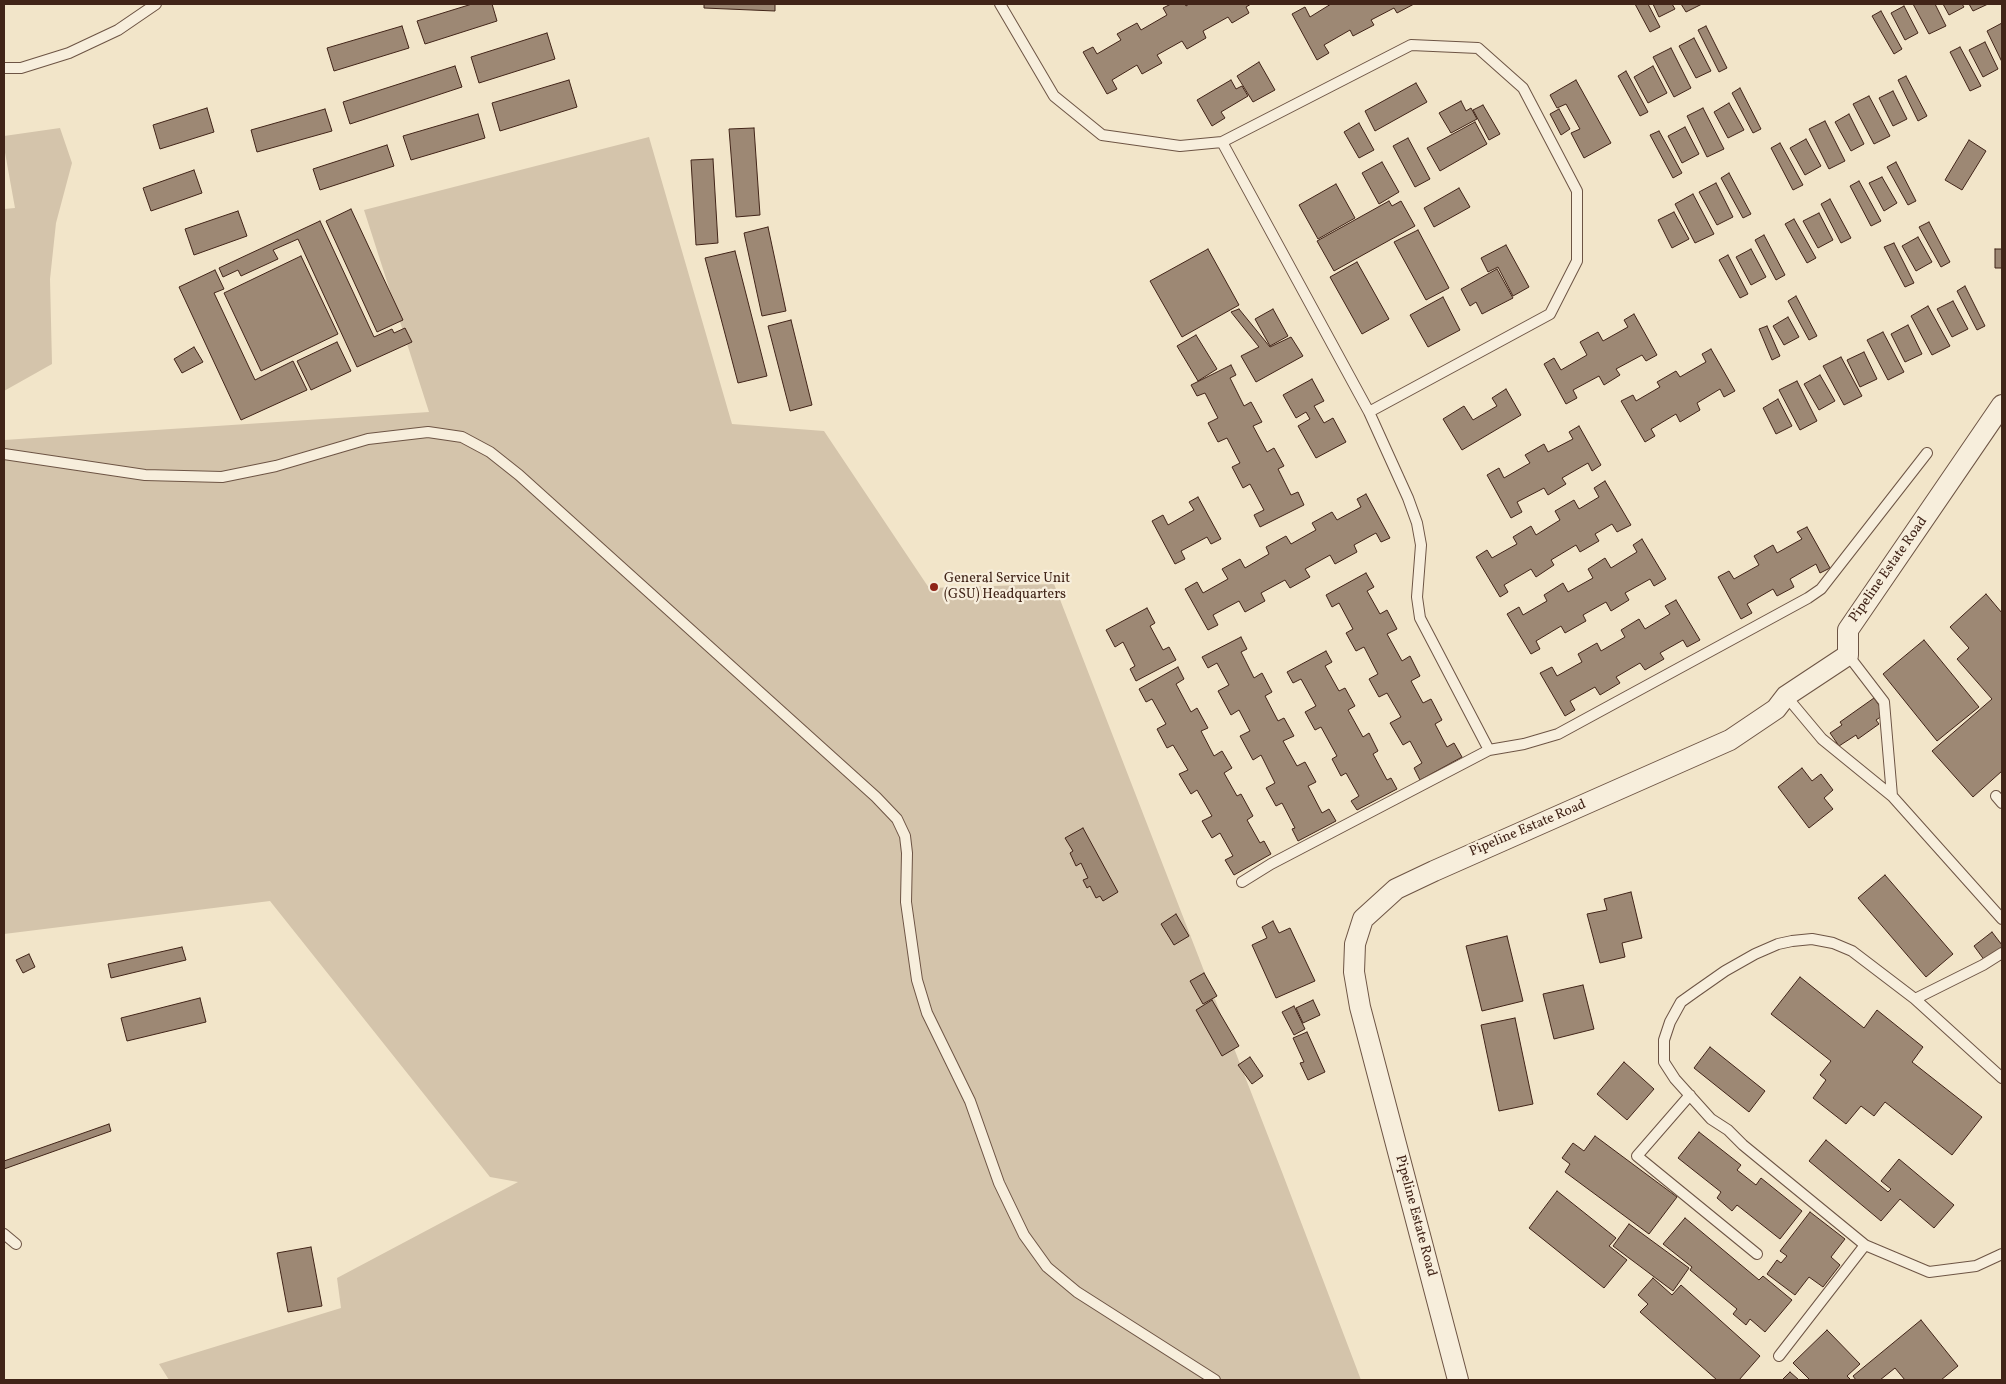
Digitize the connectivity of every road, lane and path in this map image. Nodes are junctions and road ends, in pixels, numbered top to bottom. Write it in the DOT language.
graph roads {
  1 [pos="156,4"];
  2 [pos="1000,4"];
  3 [pos="4,68"];
  4 [pos="1222,142"];
  5 [pos="2002,405"];
  6 [pos="1369,412"];
  7 [pos="1927,453"];
  8 [pos="4,454"];
  9 [pos="1848,655"];
  10 [pos="1786,696"];
  11 [pos="1489,750"];
  12 [pos="1892,796"];
  13 [pos="1242,882"];
  14 [pos="2002,919"];
  15 [pos="2002,953"];
  16 [pos="1915,1000"];
  17 [pos="2002,1078"];
  18 [pos="1690,1095"];
  19 [pos="4,1234"];
  20 [pos="16,1244"];
  21 [pos="1865,1245"];
  22 [pos="1757,1254"];
  23 [pos="2002,1254"];
  24 [pos="1779,1356"];
  25 [pos="1215,1380"];
  26 [pos="1458,1380"];
  1 -- 3 [label="lane"];
  2 -- 4 [label="lane"];
  4 -- 6 [label="lane"];
  4 -- 6 [label="lane"];
  5 -- 9 [label="street, Pipeline Estate Road"];
  6 -- 11 [label="lane"];
  7 -- 11 [label="lane"];
  8 -- 25 [label="lane"];
  9 -- 10 [label="street, Pipeline Estate Road"];
  9 -- 12 [label="lane"];
  10 -- 12 [label="lane"];
  10 -- 26 [label="street, Pipeline Estate Road"];
  11 -- 13 [label="lane"];
  12 -- 14 [label="lane"];
  15 -- 16 [label="lane"];
  16 -- 17 [label="lane"];
  16 -- 18 [label="lane"];
  18 -- 21 [label="lane"];
  18 -- 22 [label="lane"];
  19 -- 20 [label="lane"];
  21 -- 23 [label="lane"];
  21 -- 24 [label="lane"];
}
